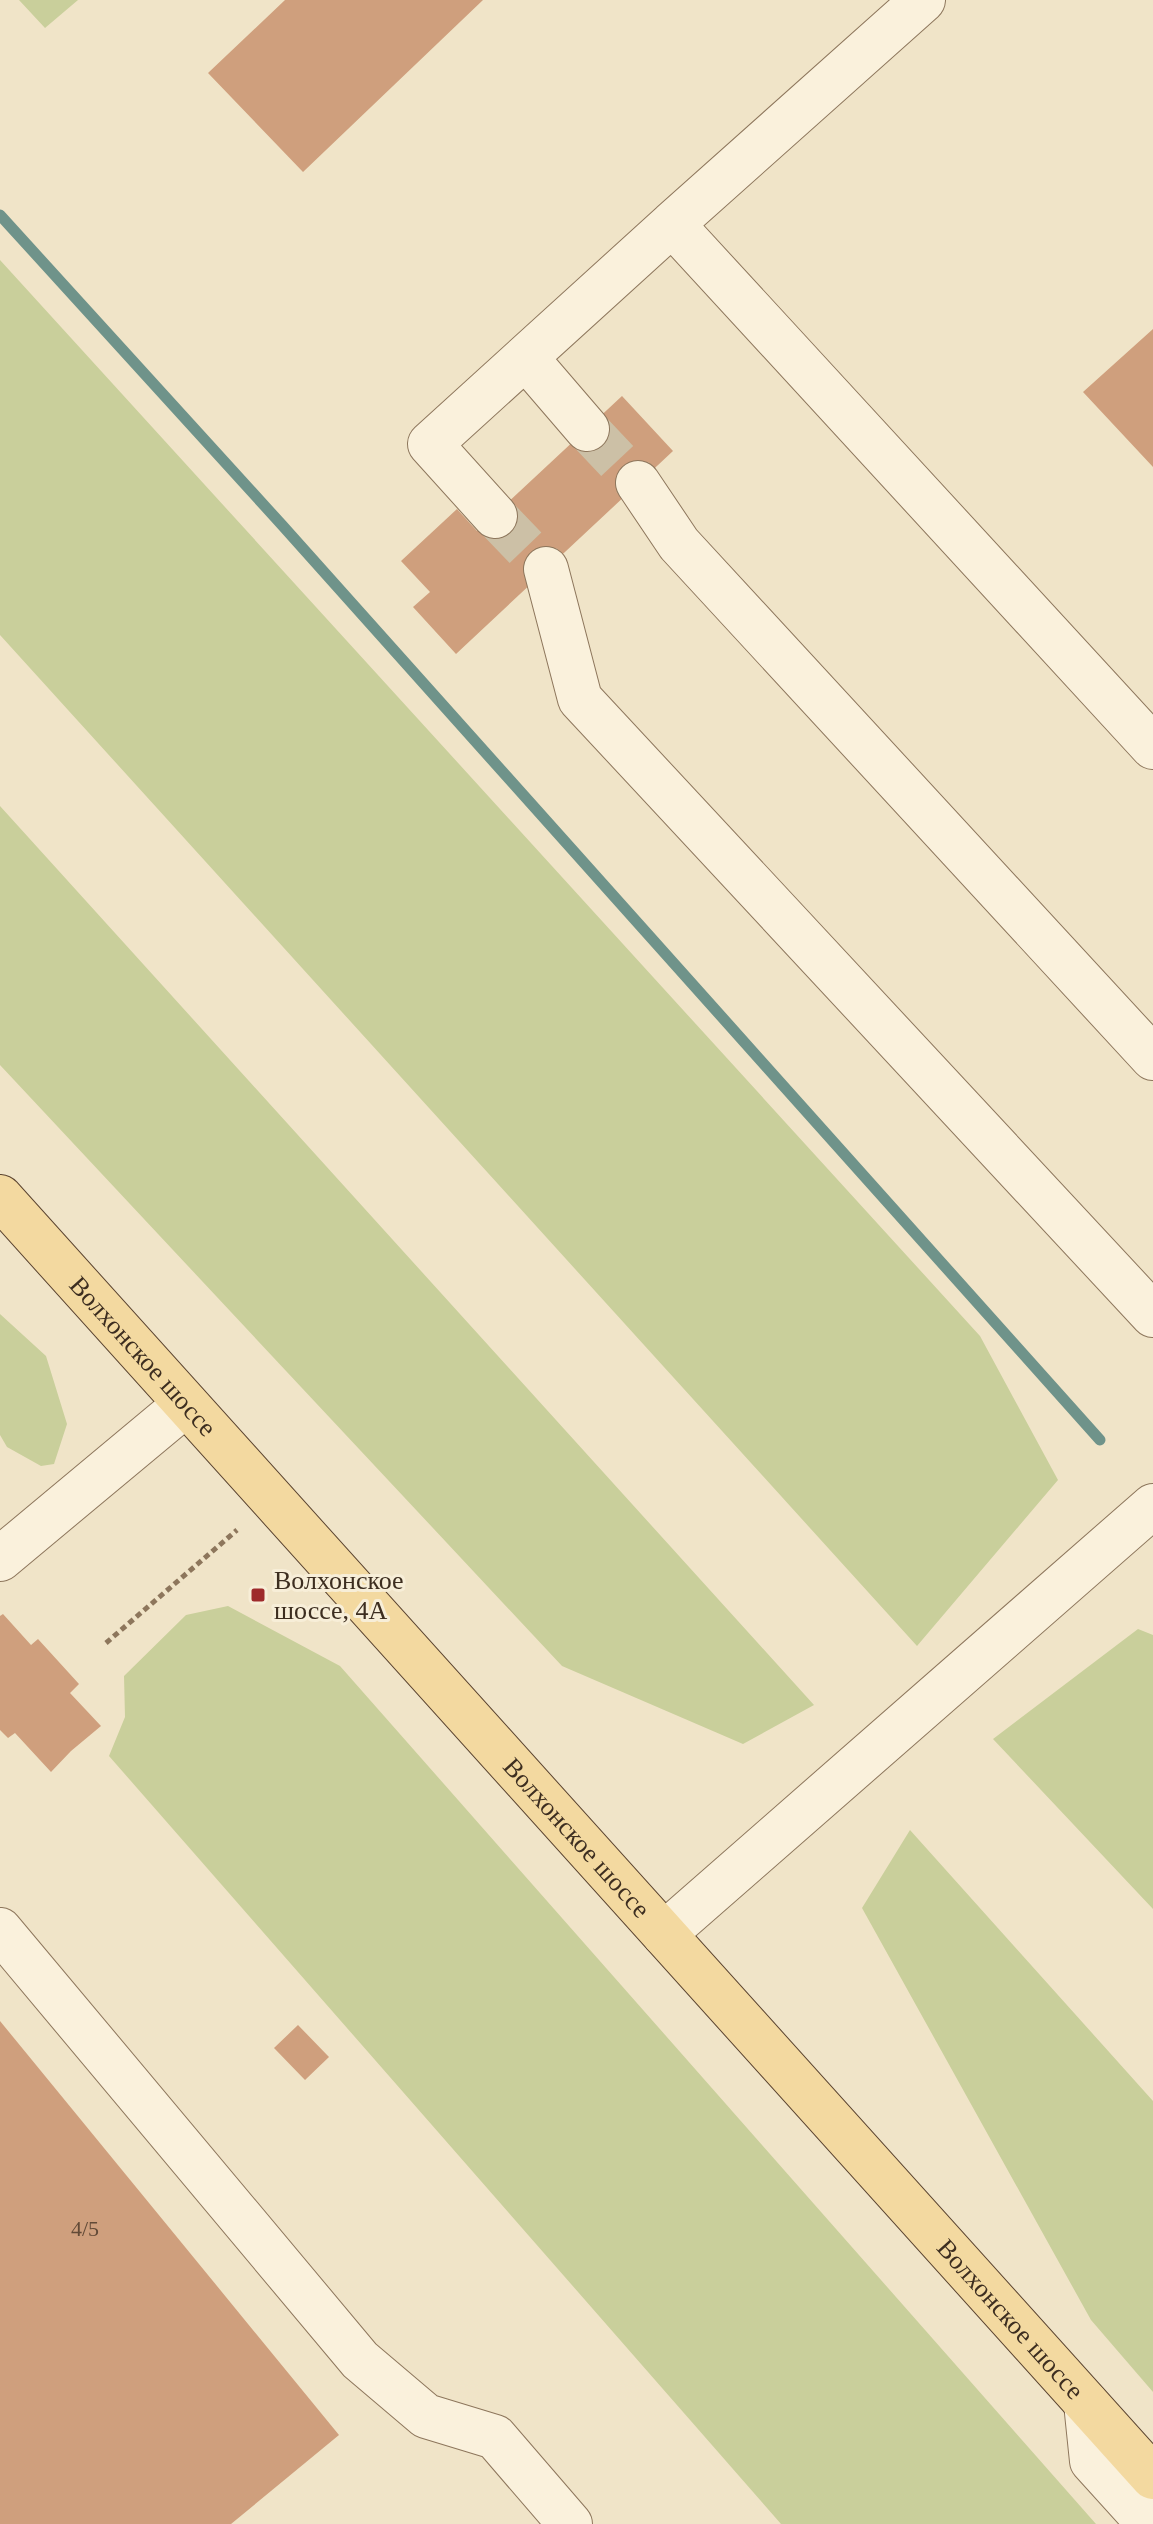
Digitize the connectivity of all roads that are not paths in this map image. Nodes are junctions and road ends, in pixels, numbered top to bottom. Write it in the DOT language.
graph roads {
  1 [pos="923,0"];
  2 [pos="672,224"];
  3 [pos="526,358"];
  4 [pos="587,429"];
  5 [pos="638,483"];
  6 [pos="495,516"];
  7 [pos="546,569"];
  8 [pos="1153,747"];
  9 [pos="1153,1058"];
  10 [pos="0,1197"];
  11 [pos="1153,1315"];
  12 [pos="186,1404"];
  13 [pos="1153,1506"];
  14 [pos="0,1559"];
  15 [pos="0,1930"];
  16 [pos="664,1934"];
  17 [pos="1086,2403"];
  18 [pos="1153,2477"];
  19 [pos="570,2524"];
  20 [pos="1149,2524"];
  1 -- 2 [label="street"];
  2 -- 3 [label="street"];
  2 -- 8 [label="street"];
  3 -- 4 [label="street"];
  3 -- 6 [label="street"];
  5 -- 9 [label="street"];
  7 -- 11 [label="street"];
  10 -- 12 [label="main road, Волхонское шоссе"];
  12 -- 14 [label="street"];
  12 -- 16 [label="main road, Волхонское шоссе"];
  13 -- 16 [label="street"];
  15 -- 19 [label="street"];
  16 -- 17 [label="main road, Волхонское шоссе"];
  17 -- 18 [label="main road, Волхонское шоссе"];
  17 -- 20 [label="street"];
}
